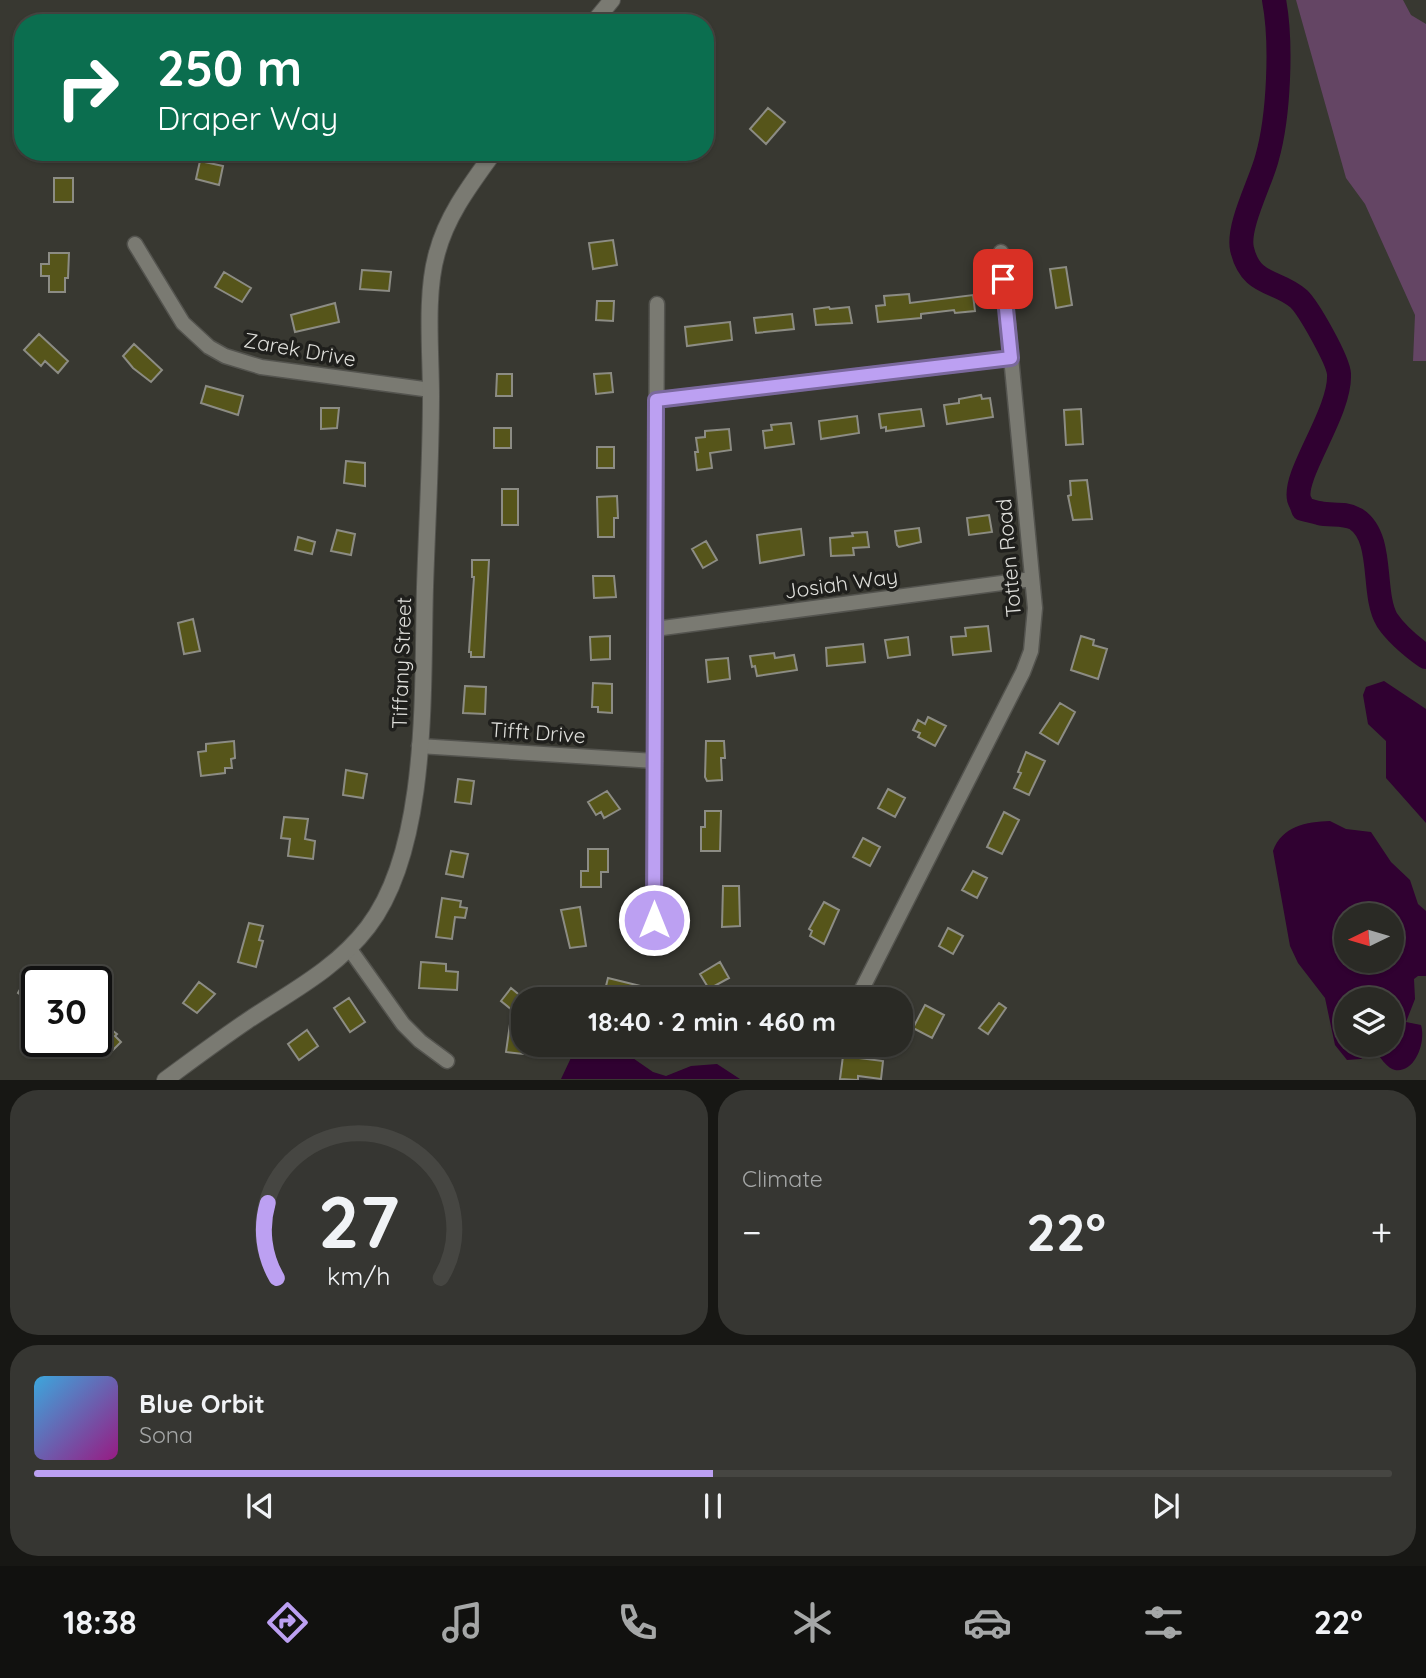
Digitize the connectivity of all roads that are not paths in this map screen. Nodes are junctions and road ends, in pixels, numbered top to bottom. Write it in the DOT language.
graph roads {
  1 [pos="612,0"];
  2 [pos="600,14"];
  3 [pos="488,161"];
  4 [pos="135,244"];
  5 [pos="1001,252"];
  6 [pos="657,304"];
  7 [pos="1011,358"];
  8 [pos="431,390"];
  9 [pos="656,400"];
  10 [pos="1032,579"];
  11 [pos="655,629"];
  12 [pos="419,746"];
  13 [pos="655,761"];
  14 [pos="654,920"];
  15 [pos="349,948"];
  16 [pos="863,987"];
  17 [pos="447,1061"];
  18 [pos="165,1080"];
  1 -- 2 [label="street"];
  3 -- 8 [label="street, Tiffany Street"];
  4 -- 8 [label="street, Zarek Drive"];
  5 -- 7 [label="street, Totten Road"];
  6 -- 9 [label="street"];
  7 -- 9 [label="street"];
  7 -- 10 [label="street, Totten Road"];
  8 -- 12 [label="street, Tiffany Street"];
  9 -- 11 [label="street"];
  10 -- 11 [label="street, Josiah Way"];
  10 -- 16 [label="street, Totten Road"];
  11 -- 13 [label="street"];
  12 -- 13 [label="street, Tifft Drive"];
  12 -- 15 [label="street, Tiffany Street"];
  13 -- 14 [label="street"];
  15 -- 17 [label="street"];
  15 -- 18 [label="street, Tiffany Street"];
}
